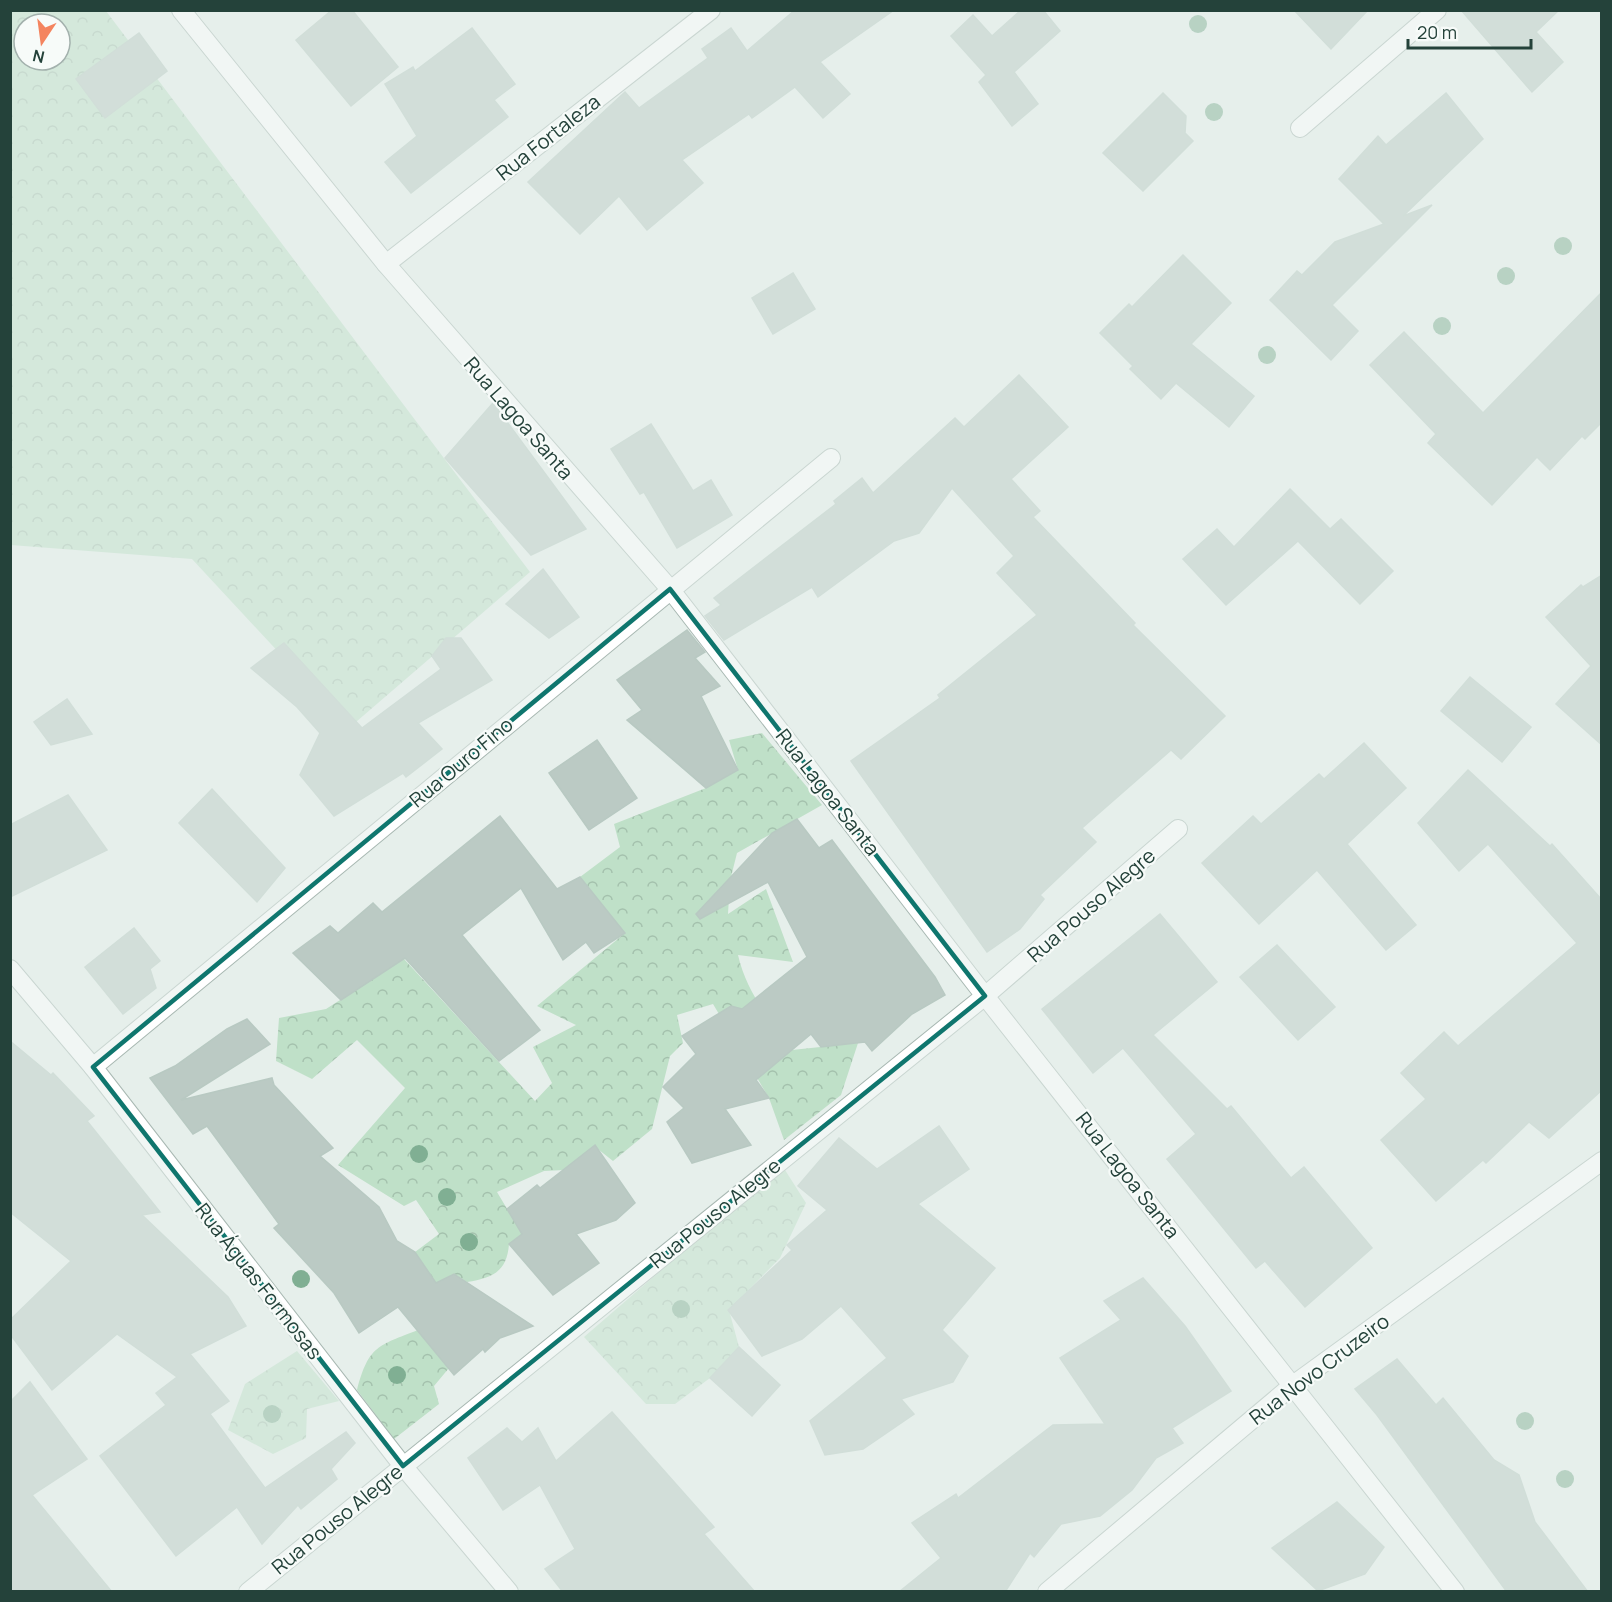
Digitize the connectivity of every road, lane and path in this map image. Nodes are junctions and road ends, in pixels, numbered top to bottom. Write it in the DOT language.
graph roads {
  1 [pos="181,10"];
  2 [pos="711,10"];
  3 [pos="1437,10"];
  4 [pos="1300,128"];
  5 [pos="386,264"];
  6 [pos="831,459"];
  7 [pos="670,589"];
  8 [pos="1178,829"];
  9 [pos="10,969"];
  10 [pos="986,996"];
  11 [pos="93,1067"];
  12 [pos="1602,1161"];
  13 [pos="1293,1385"];
  14 [pos="403,1466"];
  15 [pos="248,1592"];
  16 [pos="509,1592"];
  17 [pos="1047,1592"];
  18 [pos="1455,1592"];
  1 -- 5 [label="street, Rua Lagoa Santa"];
  2 -- 5 [label="street, Rua Fortaleza"];
  3 -- 4 [label="street"];
  5 -- 7 [label="street, Rua Lagoa Santa"];
  6 -- 7 [label="street, Rua Ouro Fino"];
  7 -- 10 [label="street, Rua Lagoa Santa"];
  7 -- 11 [label="street, Rua Ouro Fino"];
  8 -- 10 [label="street, Rua Pouso Alegre"];
  9 -- 11 [label="street, Rua Águas Formosas"];
  10 -- 13 [label="street, Rua Lagoa Santa"];
  10 -- 14 [label="street, Rua Pouso Alegre"];
  11 -- 14 [label="street, Rua Águas Formosas"];
  12 -- 13 [label="street, Rua Novo Cruzeiro"];
  13 -- 17 [label="street, Rua Novo Cruzeiro"];
  13 -- 18 [label="street, Rua Lagoa Santa"];
  14 -- 15 [label="street, Rua Pouso Alegre"];
  14 -- 16 [label="street, Rua Águas Formosas"];
}
